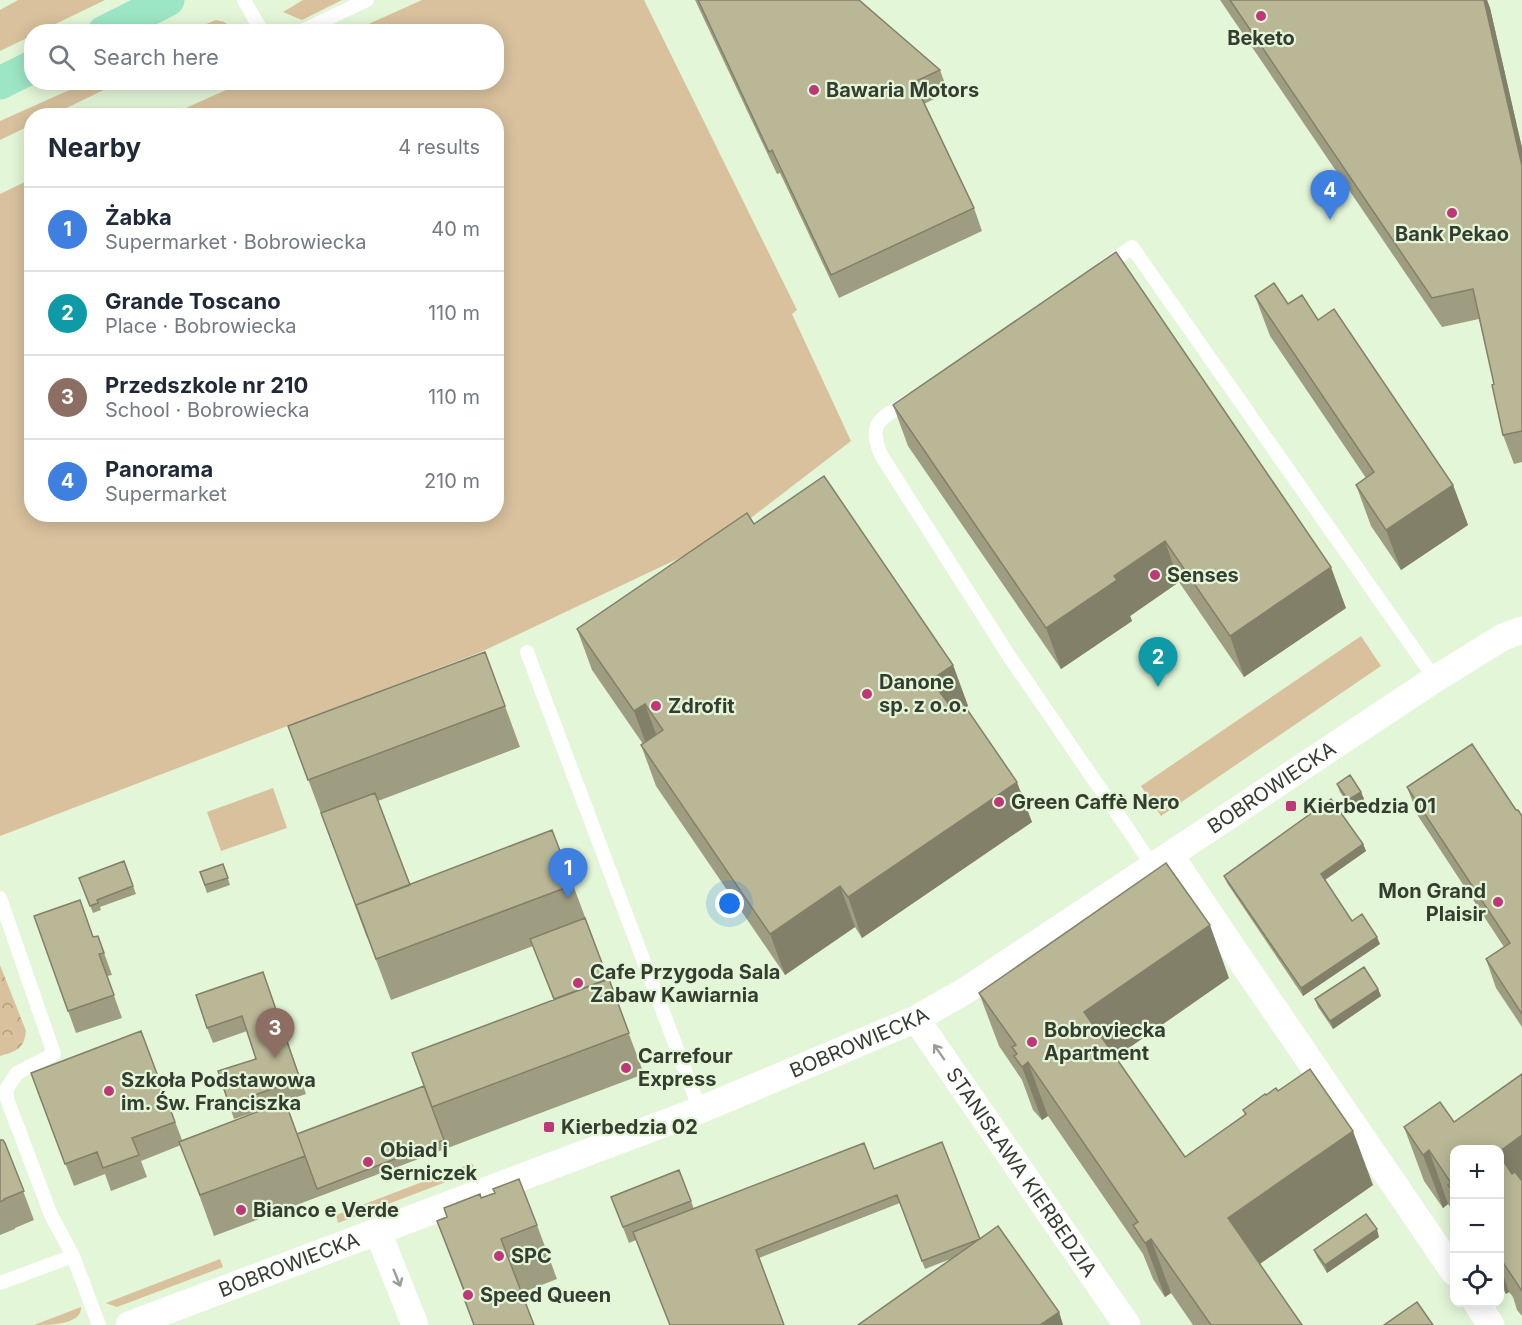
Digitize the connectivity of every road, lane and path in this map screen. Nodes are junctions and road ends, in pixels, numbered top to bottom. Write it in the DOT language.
graph roads {
  1 [pos="168,0"];
  2 [pos="244,0"];
  3 [pos="367,0"];
  4 [pos="120,24"];
  5 [pos="258,24"];
  6 [pos="317,24"];
  7 [pos="24,71"];
  8 [pos="0,83"];
  9 [pos="1094,274"];
  10 [pos="922,392"];
  11 [pos="1522,630"];
  12 [pos="527,652"];
  13 [pos="1435,679"];
  14 [pos="1161,861"];
  15 [pos="0,898"];
  16 [pos="916,1019"];
  17 [pos="700,1110"];
  18 [pos="378,1232"];
  19 [pos="73,1256"];
  20 [pos="1450,1265"];
  21 [pos="0,1283"];
  22 [pos="1479,1307"];
  23 [pos="99,1325"];
  24 [pos="129,1325"];
  25 [pos="415,1325"];
  26 [pos="1127,1325"];
  27 [pos="1491,1325"];
  1 -- 4 [label="main road"];
  2 -- 5 [label="lane"];
  3 -- 6 [label="lane"];
  7 -- 8 [label="main road"];
  9 -- 13 [label="lane"];
  10 -- 14 [label="lane"];
  11 -- 13 [label="street, BOBROWIECKA"];
  12 -- 17 [label="lane"];
  13 -- 14 [label="street, BOBROWIECKA"];
  14 -- 16 [label="street, BOBROWIECKA"];
  14 -- 20 [label="street"];
  15 -- 19 [label="lane"];
  16 -- 17 [label="street, BOBROWIECKA"];
  26 -- 16 [label="street, STANISŁAWA KIERBEDZIA, one-way"];
  17 -- 18 [label="street, BOBROWIECKA"];
  18 -- 24 [label="street, BOBROWIECKA"];
  18 -- 25 [label="street, one-way"];
  19 -- 21 [label="lane"];
  19 -- 23 [label="lane"];
  22 -- 27 [label="street"];
}
